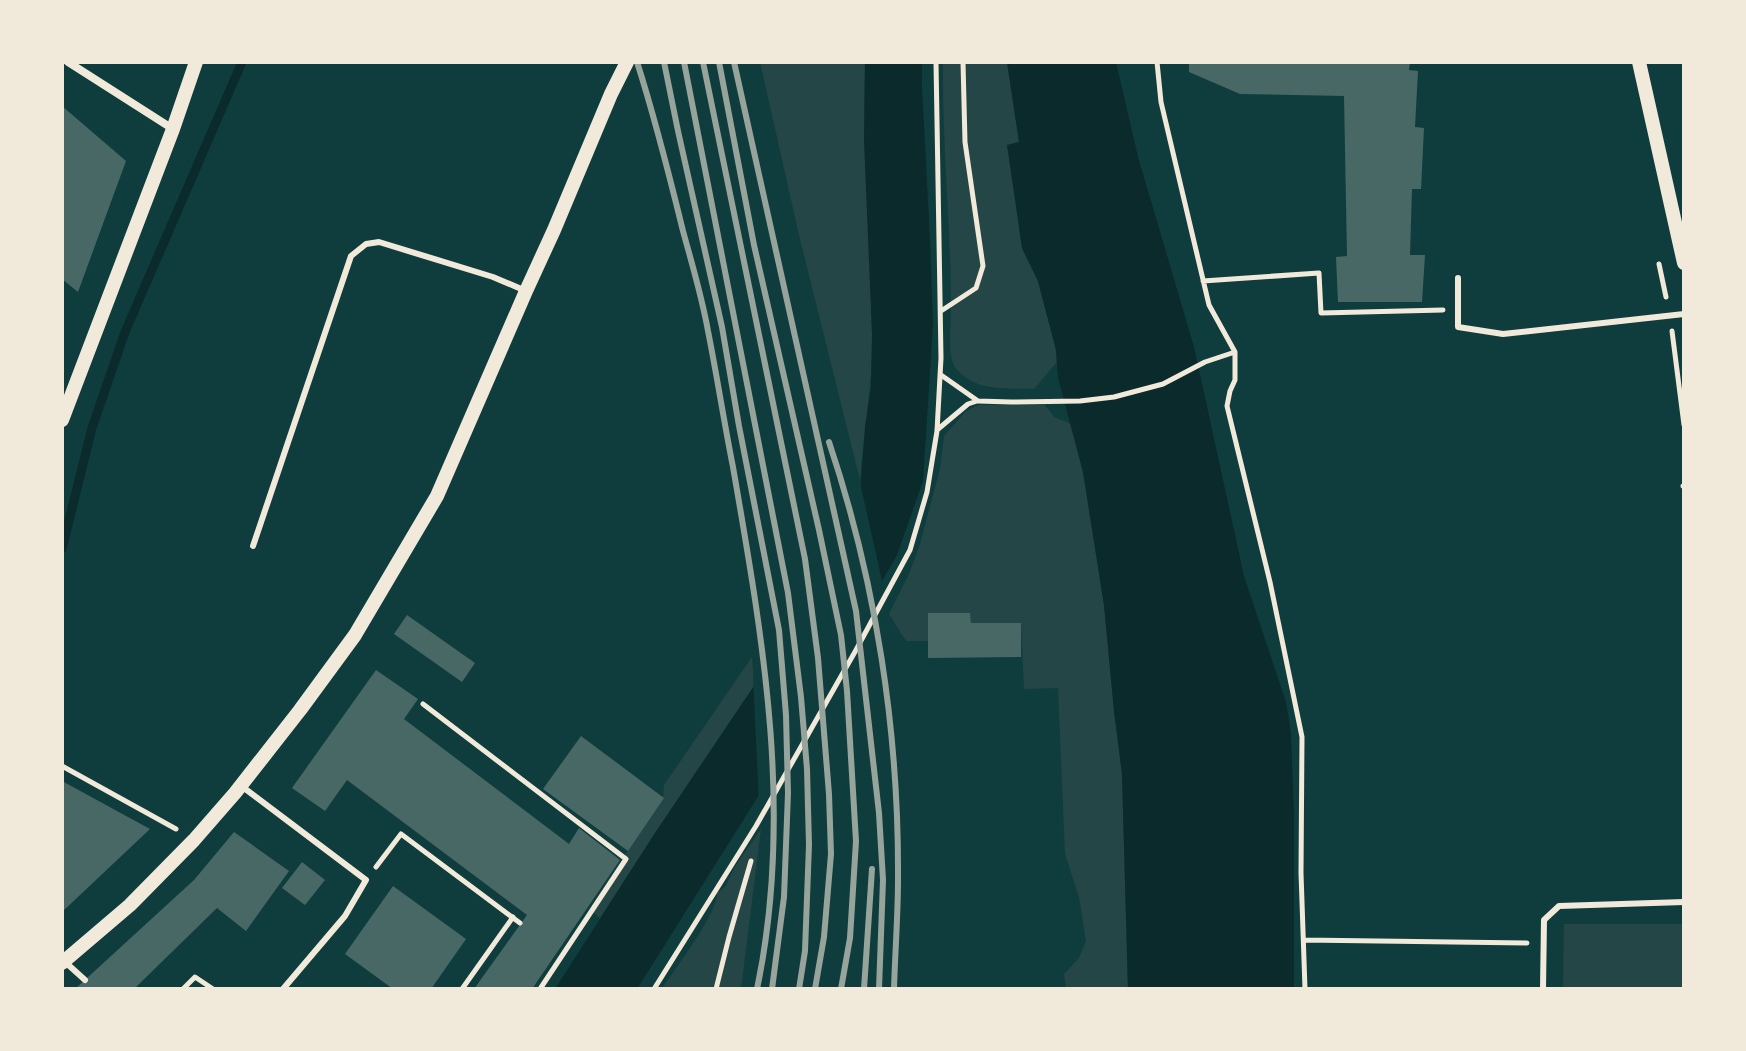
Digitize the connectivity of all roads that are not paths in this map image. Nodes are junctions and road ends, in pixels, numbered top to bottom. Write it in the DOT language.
graph roads {
  1 [pos="68,62"];
  2 [pos="196,62"];
  3 [pos="627,62"];
  4 [pos="1639,62"];
  5 [pos="173,129"];
  6 [pos="1684,263"];
  7 [pos="1458,278"];
  8 [pos="526,291"];
  9 [pos="1684,314"];
  10 [pos="63,413"];
  11 [pos="253,546"];
  12 [pos="240,785"];
  13 [pos="1684,902"];
  14 [pos="63,962"];
  15 [pos="85,980"];
  16 [pos="283,989"];
  17 [pos="1543,989"];
  1 -- 5 [label="street"];
  2 -- 5 [label="street"];
  3 -- 8 [label="street"];
  4 -- 6 [label="street"];
  5 -- 10 [label="street"];
  7 -- 9 [label="lane"];
  8 -- 11 [label="lane"];
  8 -- 12 [label="street"];
  12 -- 14 [label="street"];
  12 -- 16 [label="lane"];
  13 -- 17 [label="lane"];
  14 -- 15 [label="lane"];
}
